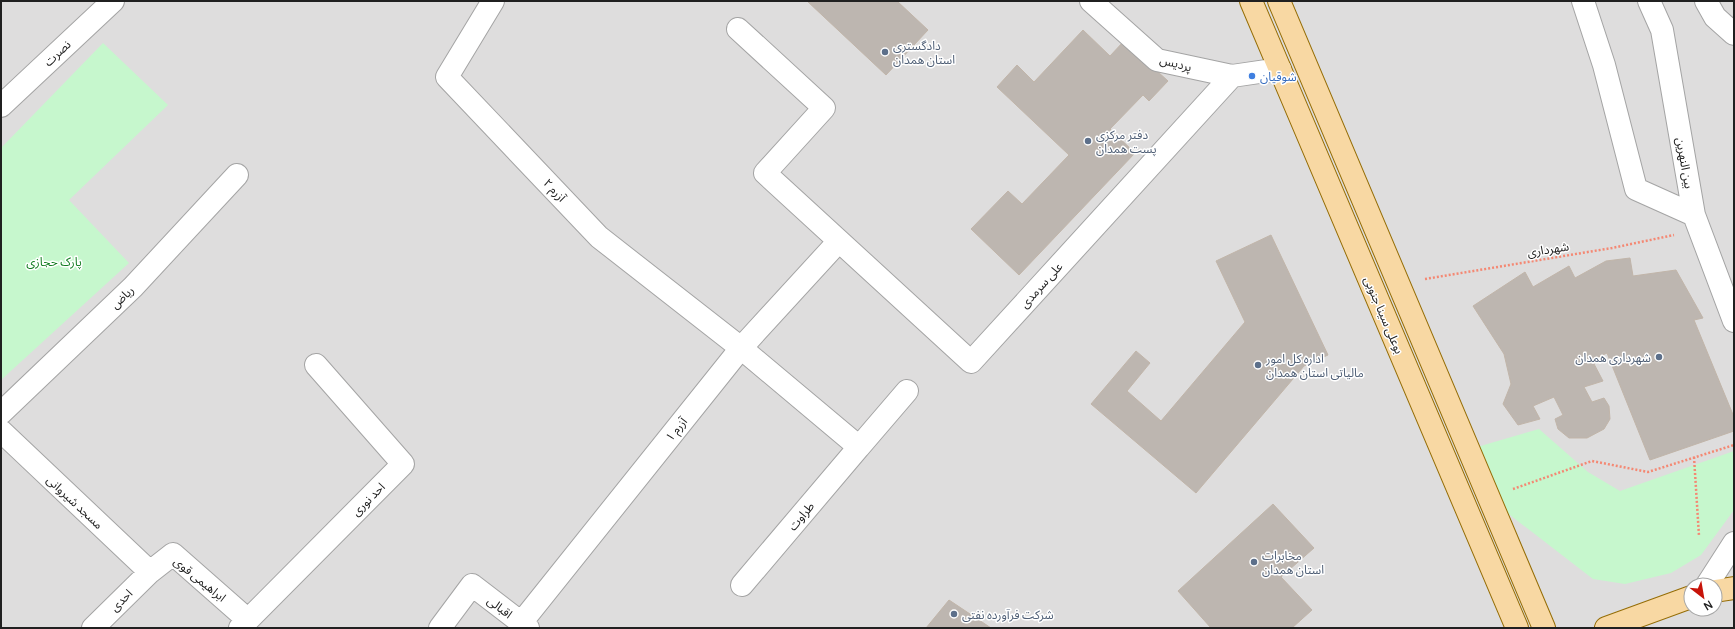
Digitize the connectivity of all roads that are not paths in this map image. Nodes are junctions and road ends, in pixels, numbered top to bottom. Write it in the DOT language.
graph roads {
  1 [pos="113,1"];
  2 [pos="493,1"];
  3 [pos="1091,1"];
  4 [pos="1251,1"];
  5 [pos="1279,1"];
  6 [pos="1582,1"];
  7 [pos="1649,1"];
  8 [pos="1718,11"];
  9 [pos="738,29"];
  10 [pos="1734,34"];
  11 [pos="1280,69"];
  12 [pos="1232,76"];
  13 [pos="1,106"];
  14 [pos="237,175"];
  15 [pos="1697,222"];
  16 [pos="839,241"];
  17 [pos="1734,321"];
  18 [pos="741,348"];
  19 [pos="316,365"];
  20 [pos="907,391"];
  21 [pos="1,413"];
  22 [pos="1,431"];
  23 [pos="859,448"];
  24 [pos="1734,543"];
  25 [pos="150,572"];
  26 [pos="1712,577"];
  27 [pos="742,585"];
  28 [pos="1734,588"];
  29 [pos="1723,590"];
  30 [pos="1683,600"];
  31 [pos="244,624"];
  32 [pos="525,625"];
  33 [pos="93,628"];
  34 [pos="440,628"];
  35 [pos="1517,628"];
  36 [pos="1544,628"];
  37 [pos="1606,628"];
  1 -- 13 [label="street, نصرت"];
  2 -- 18 [label="street, آزرم ۲"];
  3 -- 12 [label="street, پردیس"];
  4 -- 11 [label="main road, بوعلی سینا جنوبی"];
  5 -- 36 [label="main road"];
  6 -- 15 [label="street"];
  7 -- 15 [label="street, بین النهرین"];
  8 -- 10 [label="street"];
  9 -- 16 [label="street"];
  11 -- 12 [label="street, پردیس"];
  11 -- 35 [label="main road, بوعلی سینا جنوبی"];
  12 -- 16 [label="street, علی سرمدی"];
  14 -- 21 [label="street, ریاض"];
  15 -- 17 [label="street, بین النهرین"];
  16 -- 18 [label="street, آزرم ۱"];
  18 -- 23 [label="street"];
  18 -- 32 [label="street, آزرم ۱"];
  19 -- 31 [label="street, احد نوری"];
  20 -- 23 [label="street, طراوت"];
  22 -- 25 [label="street, مسجد شیروانی"];
  23 -- 27 [label="street, طراوت"];
  24 -- 26 [label="street"];
  25 -- 31 [label="street, ابراهیمی قوی"];
  25 -- 33 [label="street, احدی"];
  28 -- 29 [label="main road"];
  30 -- 37 [label="main road"];
  32 -- 34 [label="street, اقبالی"];
}
